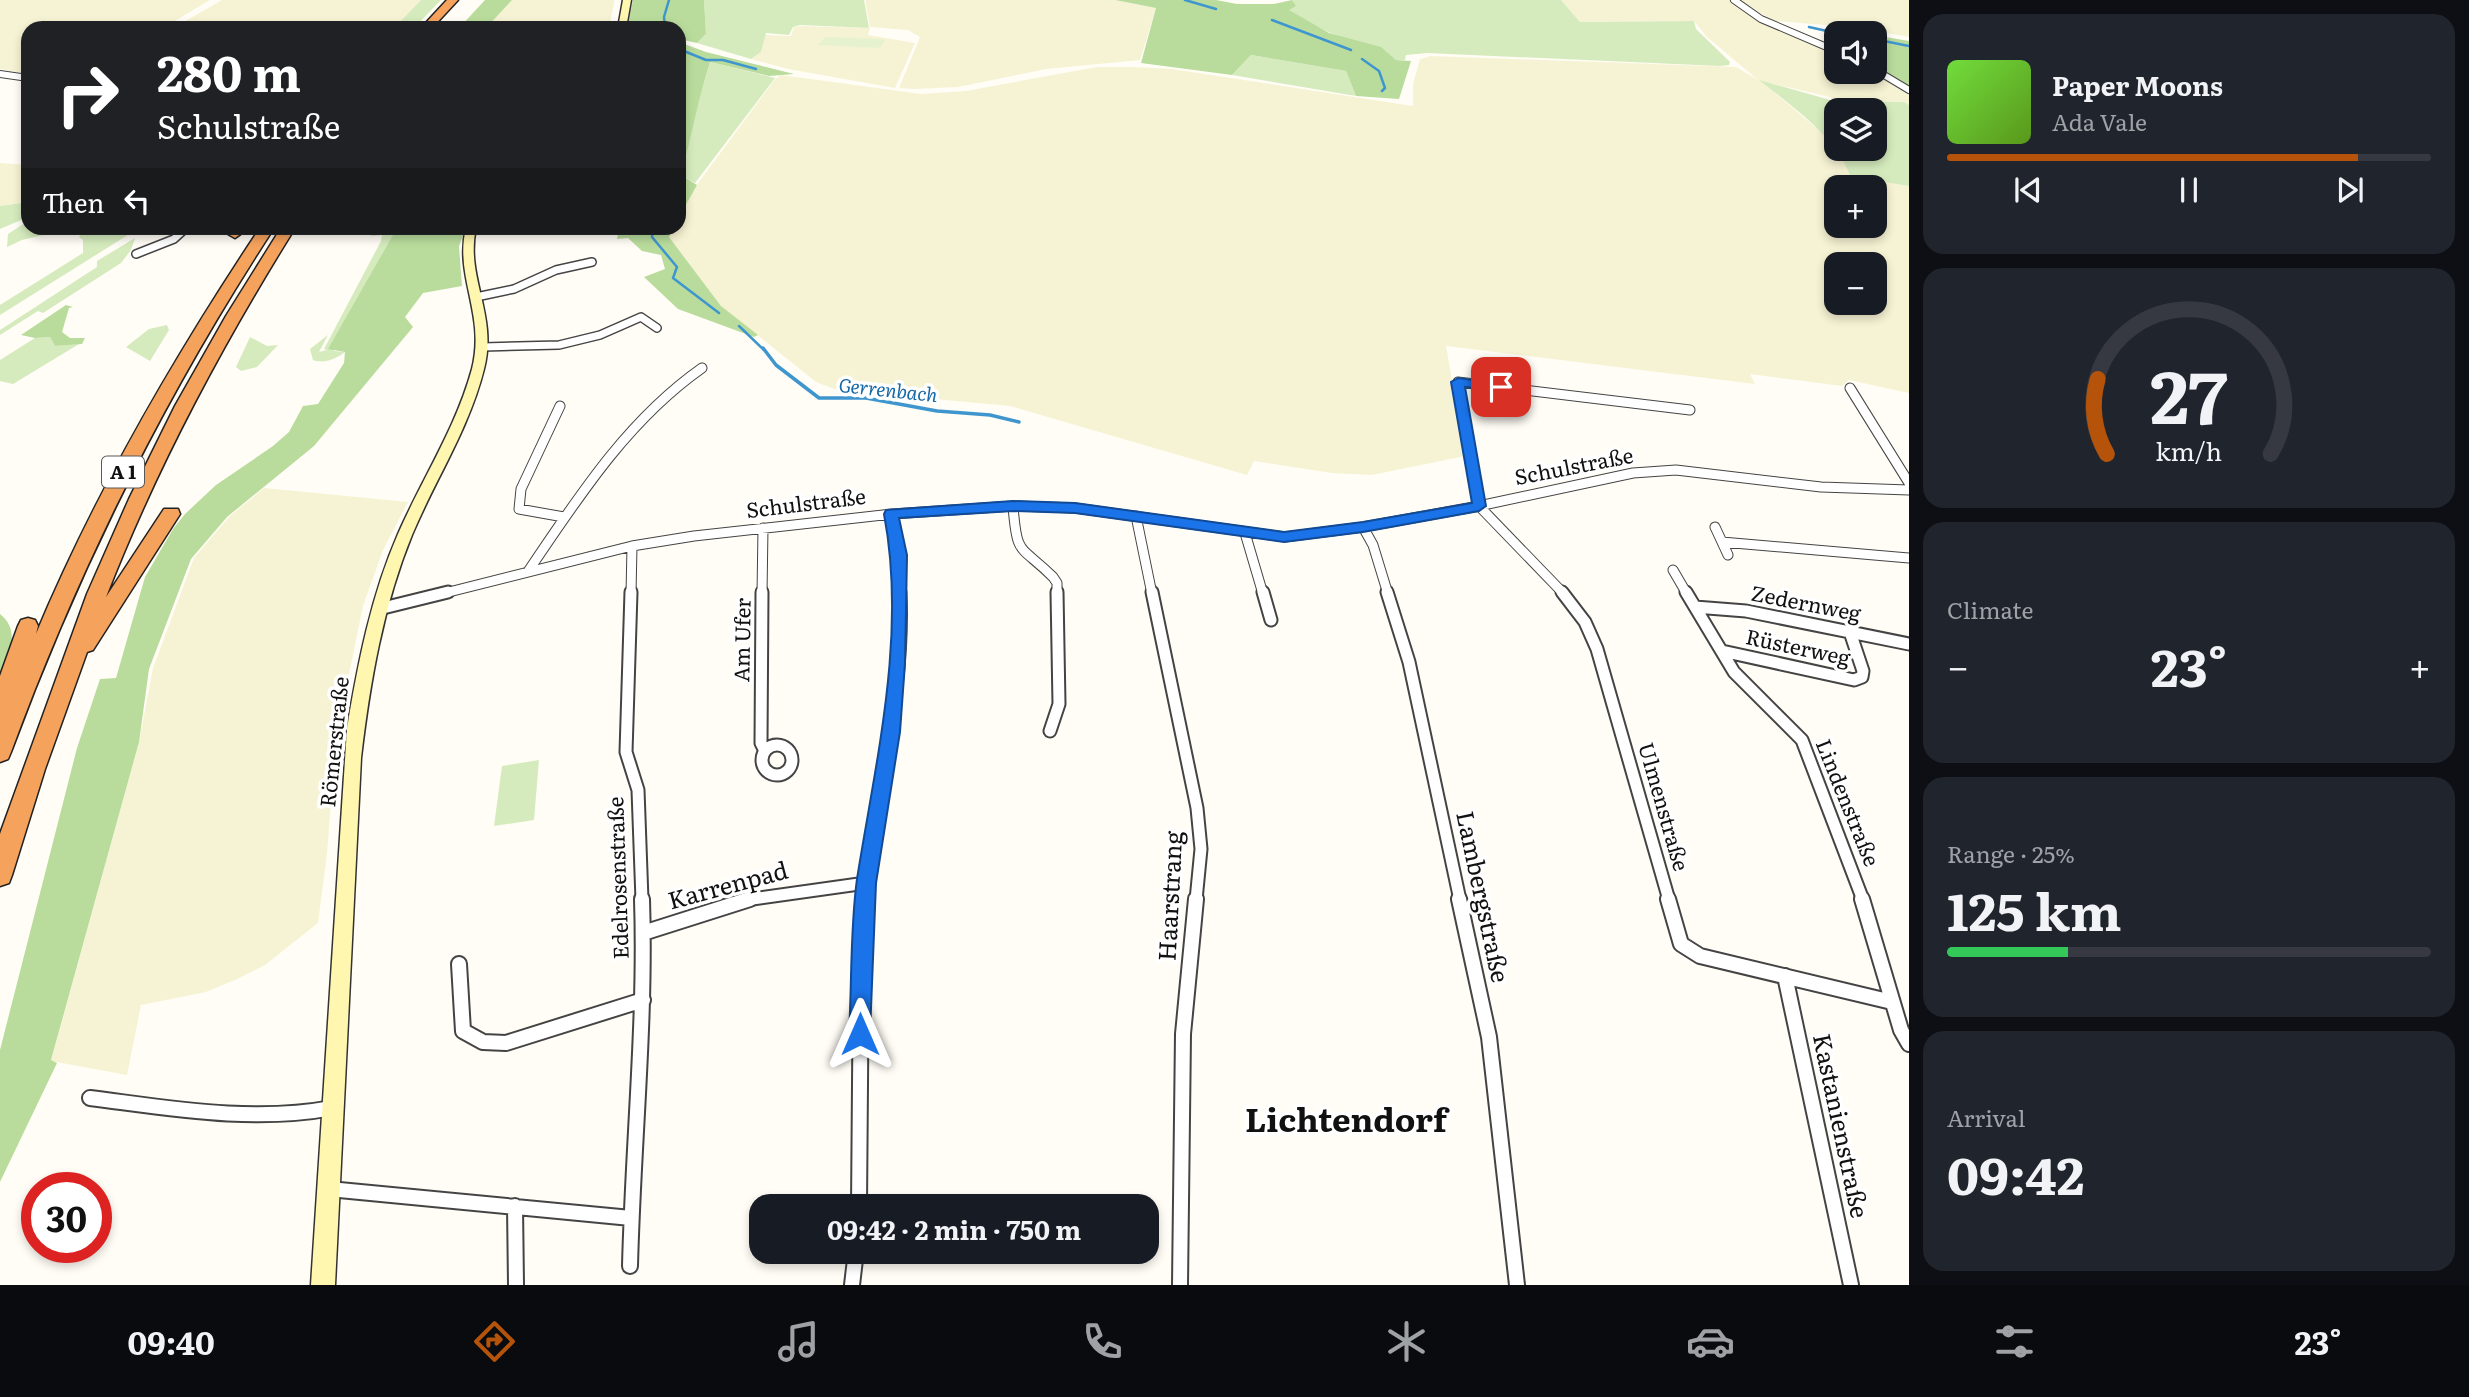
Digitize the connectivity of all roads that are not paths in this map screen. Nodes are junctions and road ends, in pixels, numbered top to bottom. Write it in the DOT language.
graph roads {
  1 [pos="453,0"];
  2 [pos="467,0"];
  3 [pos="627,0"];
  4 [pos="1734,0"];
  5 [pos="433,21"];
  6 [pos="448,21"];
  7 [pos="623,21"];
  8 [pos="1824,46"];
  9 [pos="0,74"];
  10 [pos="21,77"];
  11 [pos="1887,77"];
  12 [pos="1909,90"];
  13 [pos="178,235"];
  14 [pos="262,235"];
  15 [pos="284,235"];
  16 [pos="470,235"];
  17 [pos="136,254"];
  18 [pos="592,262"];
  19 [pos="476,297"];
  20 [pos="630,309"];
  21 [pos="641,317"];
  22 [pos="657,328"];
  23 [pos="483,347"];
  24 [pos="702,368"];
  25 [pos="1850,388"];
  26 [pos="560,406"];
  27 [pos="1690,410"];
  28 [pos="1909,483"];
  29 [pos="1909,490"];
  30 [pos="1013,506"];
  31 [pos="1479,506"];
  32 [pos="171,514"];
  33 [pos="891,514"];
  34 [pos="1136,516"];
  35 [pos="564,517"];
  36 [pos="1363,527"];
  37 [pos="1715,527"];
  38 [pos="763,528"];
  39 [pos="1245,533"];
  40 [pos="1721,542"];
  41 [pos="632,546"];
  42 [pos="1728,555"];
  43 [pos="1909,558"];
  44 [pos="529,570"];
  45 [pos="1673,570"];
  46 [pos="1695,607"];
  47 [pos="379,609"];
  48 [pos="1270,620"];
  49 [pos="28,626"];
  50 [pos="1850,632"];
  51 [pos="1909,643"];
  52 [pos="1722,651"];
  53 [pos="73,663"];
  54 [pos="1050,731"];
  55 [pos="4,741"];
  56 [pos="765,751"];
  57 [pos="0,875"];
  58 [pos="866,883"];
  59 [pos="643,933"];
  60 [pos="459,964"];
  61 [pos="1785,976"];
  62 [pos="643,1000"];
  63 [pos="1892,1002"];
  64 [pos="1909,1044"];
  65 [pos="90,1098"];
  66 [pos="332,1108"];
  67 [pos="329,1189"];
  68 [pos="860,1194"];
  69 [pos="515,1206"];
  70 [pos="631,1218"];
  71 [pos="854,1264"];
  72 [pos="630,1266"];
  73 [pos="323,1285"];
  74 [pos="516,1285"];
  75 [pos="852,1285"];
  76 [pos="1180,1285"];
  77 [pos="1517,1285"];
  78 [pos="1851,1285"];
  1 -- 5 [label="highway"];
  2 -- 6 [label="highway"];
  3 -- 7 [label="street"];
  4 -- 8 [label="street"];
  9 -- 10 [label="street"];
  11 -- 12 [label="street"];
  13 -- 17 [label="street"];
  14 -- 55 [label="highway, A 1"];
  15 -- 53 [label="highway, A 1"];
  16 -- 19 [label="street, Römerstraße"];
  18 -- 19 [label="street"];
  19 -- 23 [label="street, Römerstraße"];
  20 -- 21 [label="street"];
  21 -- 22 [label="street"];
  21 -- 23 [label="street"];
  23 -- 47 [label="street, Römerstraße"];
  24 -- 35 [label="street"];
  25 -- 28 [label="street"];
  26 -- 35 [label="street"];
  27 -- 31 [label="street"];
  29 -- 31 [label="street, Schulstraße"];
  30 -- 33 [label="street, Schulstraße"];
  30 -- 34 [label="street, Schulstraße"];
  30 -- 54 [label="street"];
  31 -- 36 [label="street, Schulstraße"];
  31 -- 61 [label="street, Ulmenstraße"];
  32 -- 53 [label="highway"];
  33 -- 38 [label="street, Schulstraße"];
  33 -- 58 [label="street"];
  34 -- 39 [label="street, Schulstraße"];
  34 -- 76 [label="street, Haarstrang"];
  35 -- 44 [label="street"];
  36 -- 39 [label="street, Schulstraße"];
  36 -- 77 [label="street, Lambergstraße"];
  37 -- 40 [label="street"];
  38 -- 41 [label="street, Schulstraße"];
  38 -- 56 [label="street, Am Ufer"];
  39 -- 48 [label="street"];
  40 -- 42 [label="street"];
  40 -- 43 [label="street"];
  41 -- 44 [label="street, Schulstraße"];
  41 -- 59 [label="street, Edelrosenstraße"];
  44 -- 47 [label="street, Schulstraße"];
  45 -- 46 [label="street, Lindenstraße"];
  46 -- 50 [label="street, Zedernweg"];
  46 -- 52 [label="street, Lindenstraße"];
  47 -- 66 [label="street, Römerstraße"];
  49 -- 55 [label="highway"];
  50 -- 51 [label="street, Zedernweg"];
  50 -- 52 [label="street, Rüsterweg"];
  52 -- 63 [label="street, Lindenstraße"];
  53 -- 57 [label="highway, A 1"];
  58 -- 59 [label="street, Karrenpad"];
  58 -- 68 [label="street"];
  59 -- 62 [label="street, Edelrosenstraße"];
  60 -- 62 [label="street"];
  61 -- 63 [label="street, Ulmenstraße"];
  61 -- 78 [label="street, Kastanienstraße"];
  62 -- 70 [label="street, Edelrosenstraße"];
  63 -- 64 [label="street, Lindenstraße"];
  65 -- 66 [label="street"];
  66 -- 67 [label="street, Römerstraße"];
  67 -- 69 [label="street"];
  67 -- 73 [label="street, Römerstraße"];
  69 -- 70 [label="street"];
  69 -- 74 [label="street"];
  70 -- 72 [label="street, Edelrosenstraße"];
  71 -- 75 [label="street"];
}
